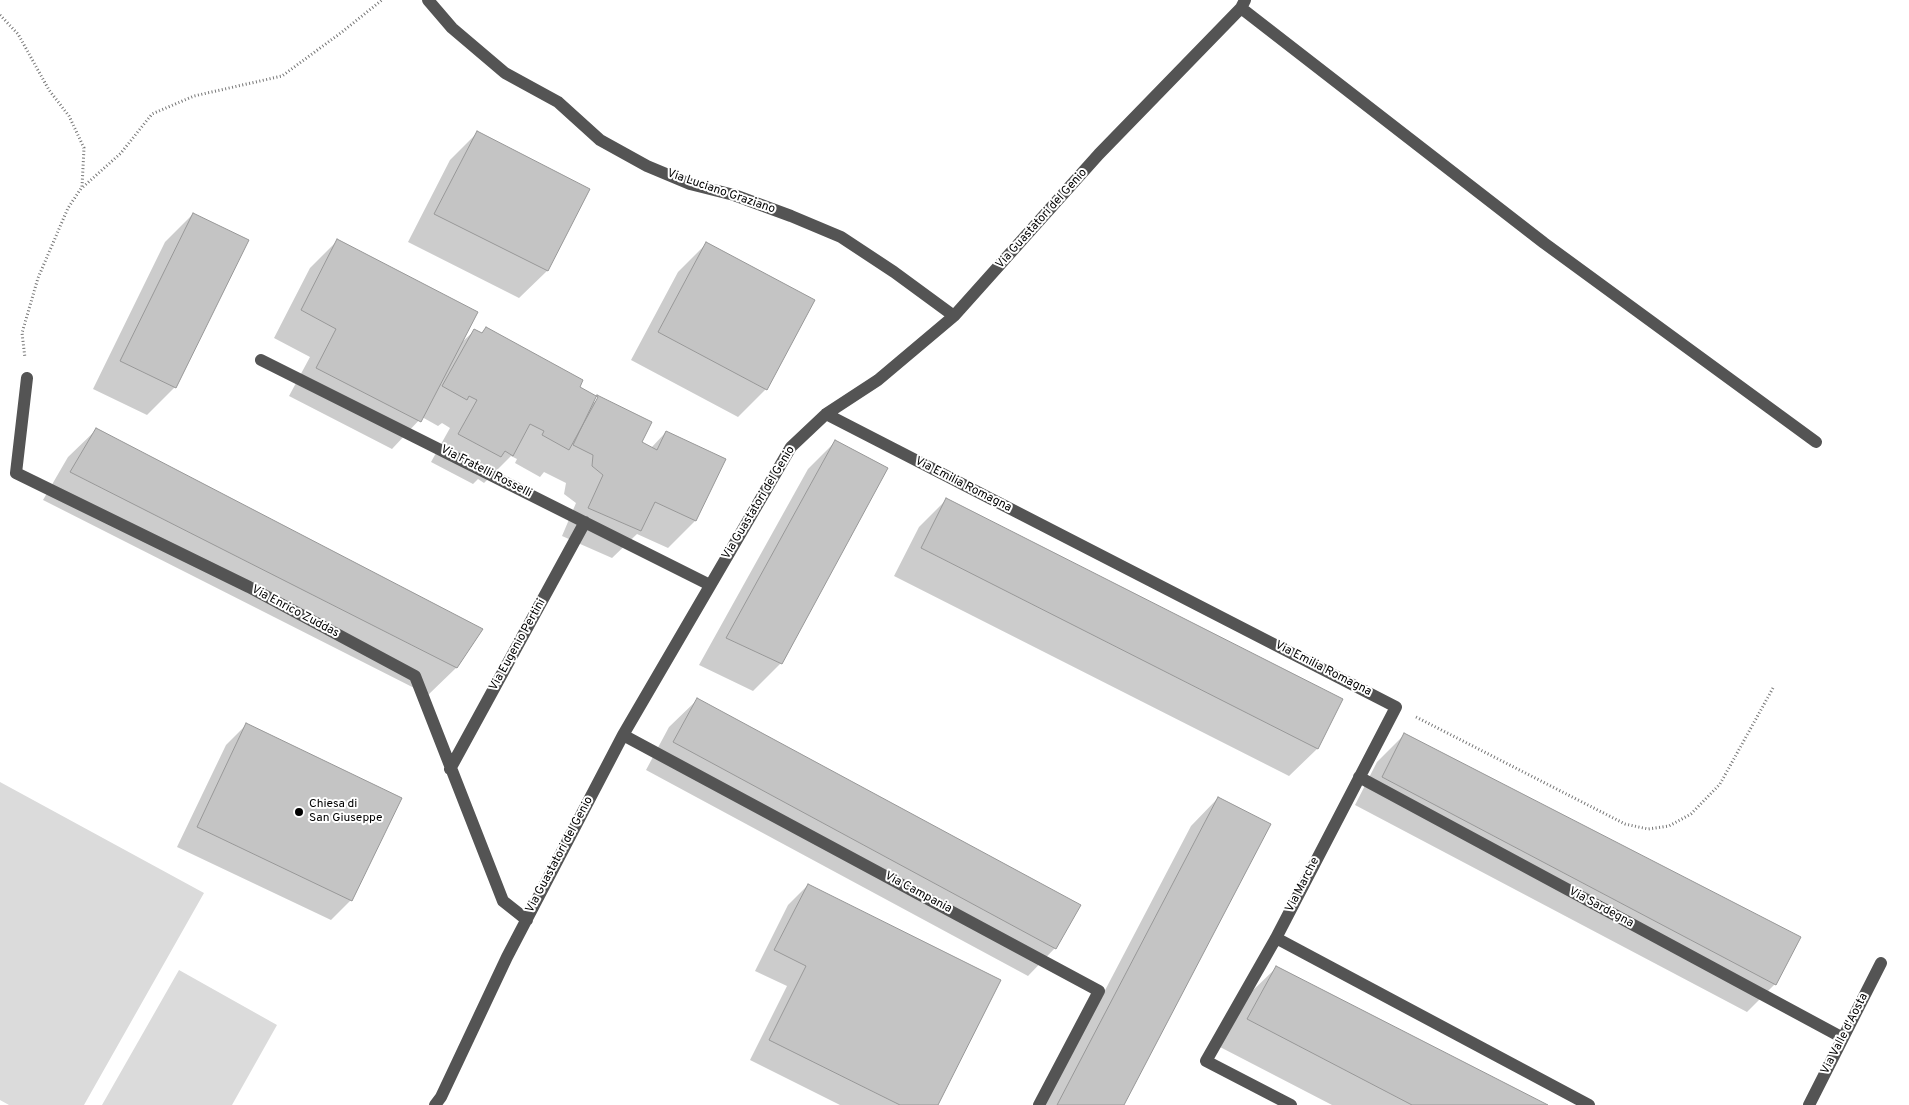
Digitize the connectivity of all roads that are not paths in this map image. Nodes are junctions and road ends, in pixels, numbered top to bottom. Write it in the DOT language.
graph roads {
  1 [pos="428,0"];
  2 [pos="1243,4"];
  3 [pos="954,316"];
  4 [pos="261,360"];
  5 [pos="27,378"];
  6 [pos="826,414"];
  7 [pos="1816,442"];
  8 [pos="586,522"];
  9 [pos="710,585"];
  10 [pos="1396,706"];
  11 [pos="623,735"];
  12 [pos="450,769"];
  13 [pos="1359,778"];
  14 [pos="527,920"];
  15 [pos="1276,938"];
  16 [pos="1881,963"];
  17 [pos="1843,1038"];
  18 [pos="439,1102"];
  19 [pos="1039,1105"];
  20 [pos="1291,1105"];
  21 [pos="1589,1105"];
  22 [pos="1809,1105"];
  1 -- 3 [label="street, Via Luciano Graziano"];
  2 -- 3 [label="street, Via Guastatori del Genio"];
  2 -- 7 [label="street"];
  3 -- 6 [label="street, Via Guastatori del Genio"];
  4 -- 8 [label="street, Via Fratelli Rosselli"];
  5 -- 12 [label="street, Via Enrico Zuddas"];
  6 -- 9 [label="street, Via Guastatori del Genio"];
  6 -- 10 [label="street, Via Emilia Romagna"];
  8 -- 9 [label="street, Via Fratelli Rosselli"];
  8 -- 12 [label="street, Via Eugenio Pertini"];
  9 -- 11 [label="street, Via Guastatori del Genio"];
  10 -- 13 [label="street, Via Marche"];
  11 -- 14 [label="street, Via Guastatori del Genio"];
  11 -- 19 [label="street, Via Campania"];
  12 -- 14 [label="street, Via Enrico Zuddas"];
  13 -- 15 [label="street, Via Marche"];
  13 -- 17 [label="street, Via Sardegna"];
  14 -- 18 [label="street, Via Guastatori del Genio"];
  15 -- 20 [label="street, Via Marche"];
  15 -- 21 [label="street"];
  16 -- 17 [label="street, Via Valle d'Aosta"];
  17 -- 22 [label="street, Via Valle d'Aosta"];
}
